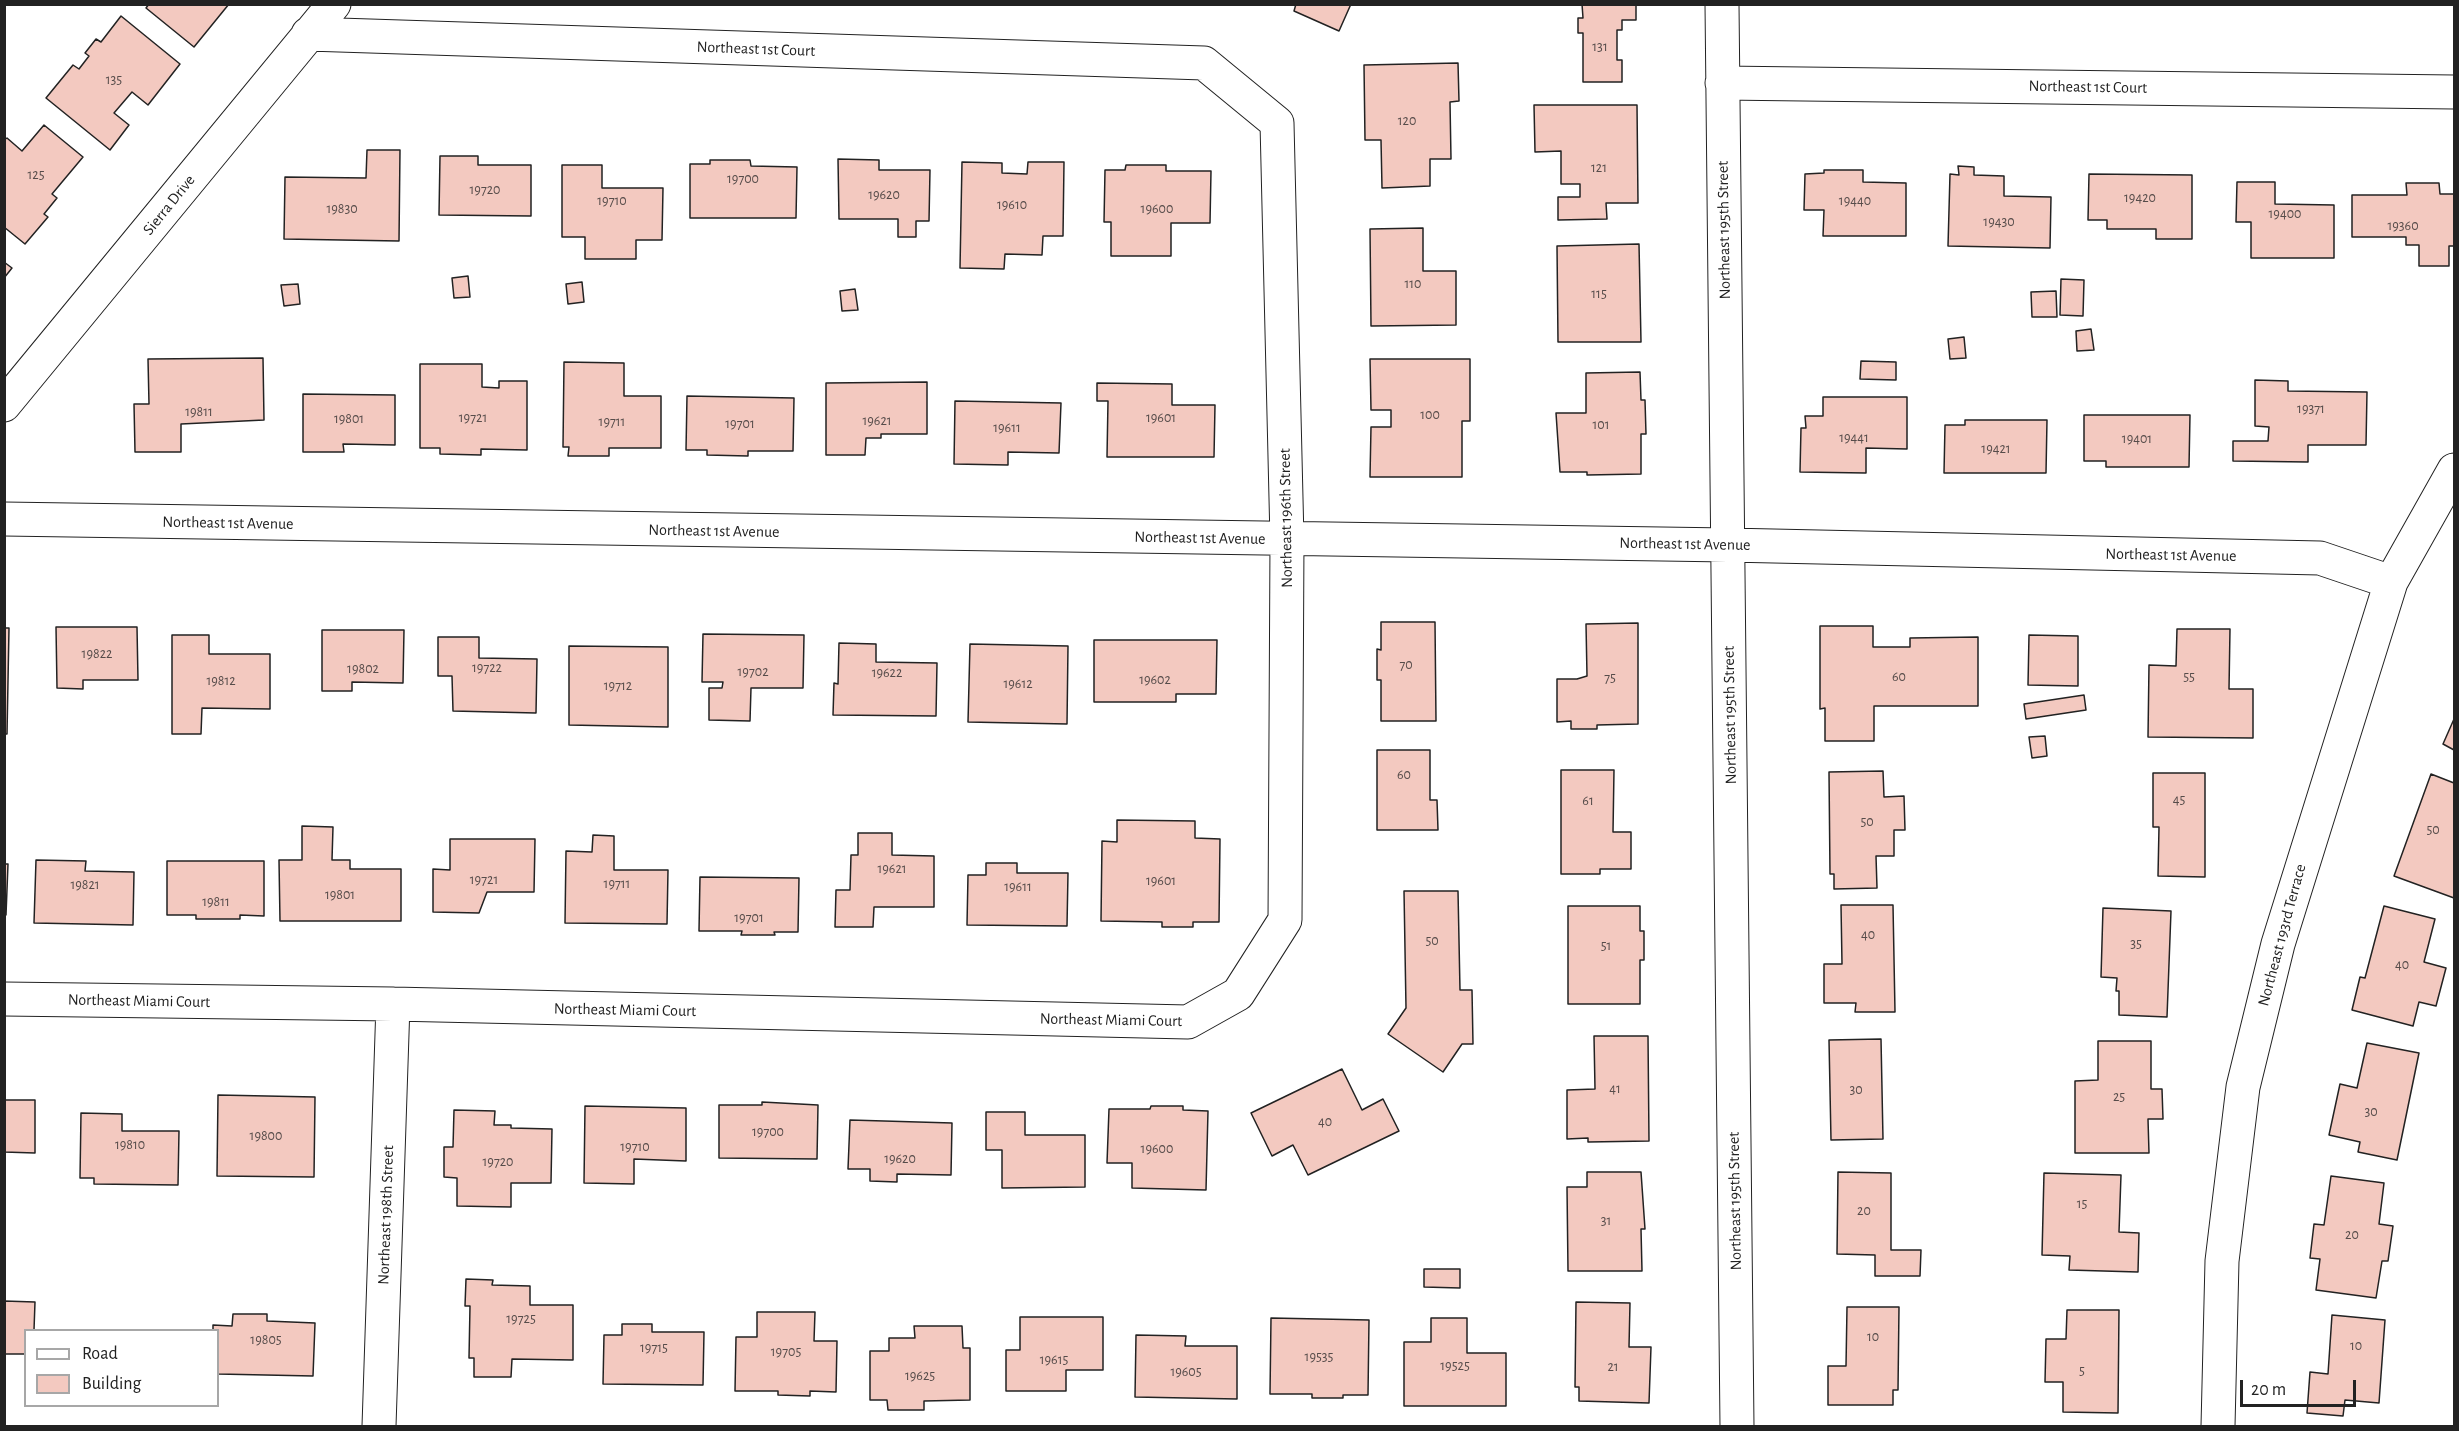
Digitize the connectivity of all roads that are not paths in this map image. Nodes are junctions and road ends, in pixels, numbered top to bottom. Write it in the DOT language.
graph roads {
  1 [pos="334,4"];
  2 [pos="1722,4"];
  3 [pos="308,34"];
  4 [pos="1204,63"];
  5 [pos="1722,83"];
  6 [pos="2454,92"];
  7 [pos="4,405"];
  8 [pos="2454,470"];
  9 [pos="4,519"];
  10 [pos="1287,540"];
  11 [pos="1728,545"];
  12 [pos="2391,582"];
  13 [pos="1238,994"];
  14 [pos="4,999"];
  15 [pos="393,1004"];
  16 [pos="379,1426"];
  17 [pos="1737,1426"];
  18 [pos="2218,1426"];
  1 -- 3 [label="street, Sierra Drive"];
  2 -- 5 [label="street, Northeast 195th Street"];
  3 -- 4 [label="street, Northeast 1st Court"];
  3 -- 7 [label="street, Sierra Drive"];
  4 -- 10 [label="street, Northeast 196th Street"];
  5 -- 6 [label="street, Northeast 1st Court"];
  5 -- 11 [label="street, Northeast 195th Street"];
  8 -- 12 [label="street, Northeast 193rd Terrace"];
  9 -- 10 [label="street, Northeast 1st Avenue"];
  10 -- 11 [label="street, Northeast 1st Avenue"];
  10 -- 13 [label="street, Northeast 196th Street"];
  11 -- 12 [label="street, Northeast 1st Avenue"];
  11 -- 17 [label="street, Northeast 195th Street"];
  12 -- 18 [label="street, Northeast 193rd Terrace"];
  13 -- 15 [label="street, Northeast Miami Court"];
  14 -- 15 [label="street, Northeast Miami Court"];
  15 -- 16 [label="street, Northeast 198th Street"];
}
